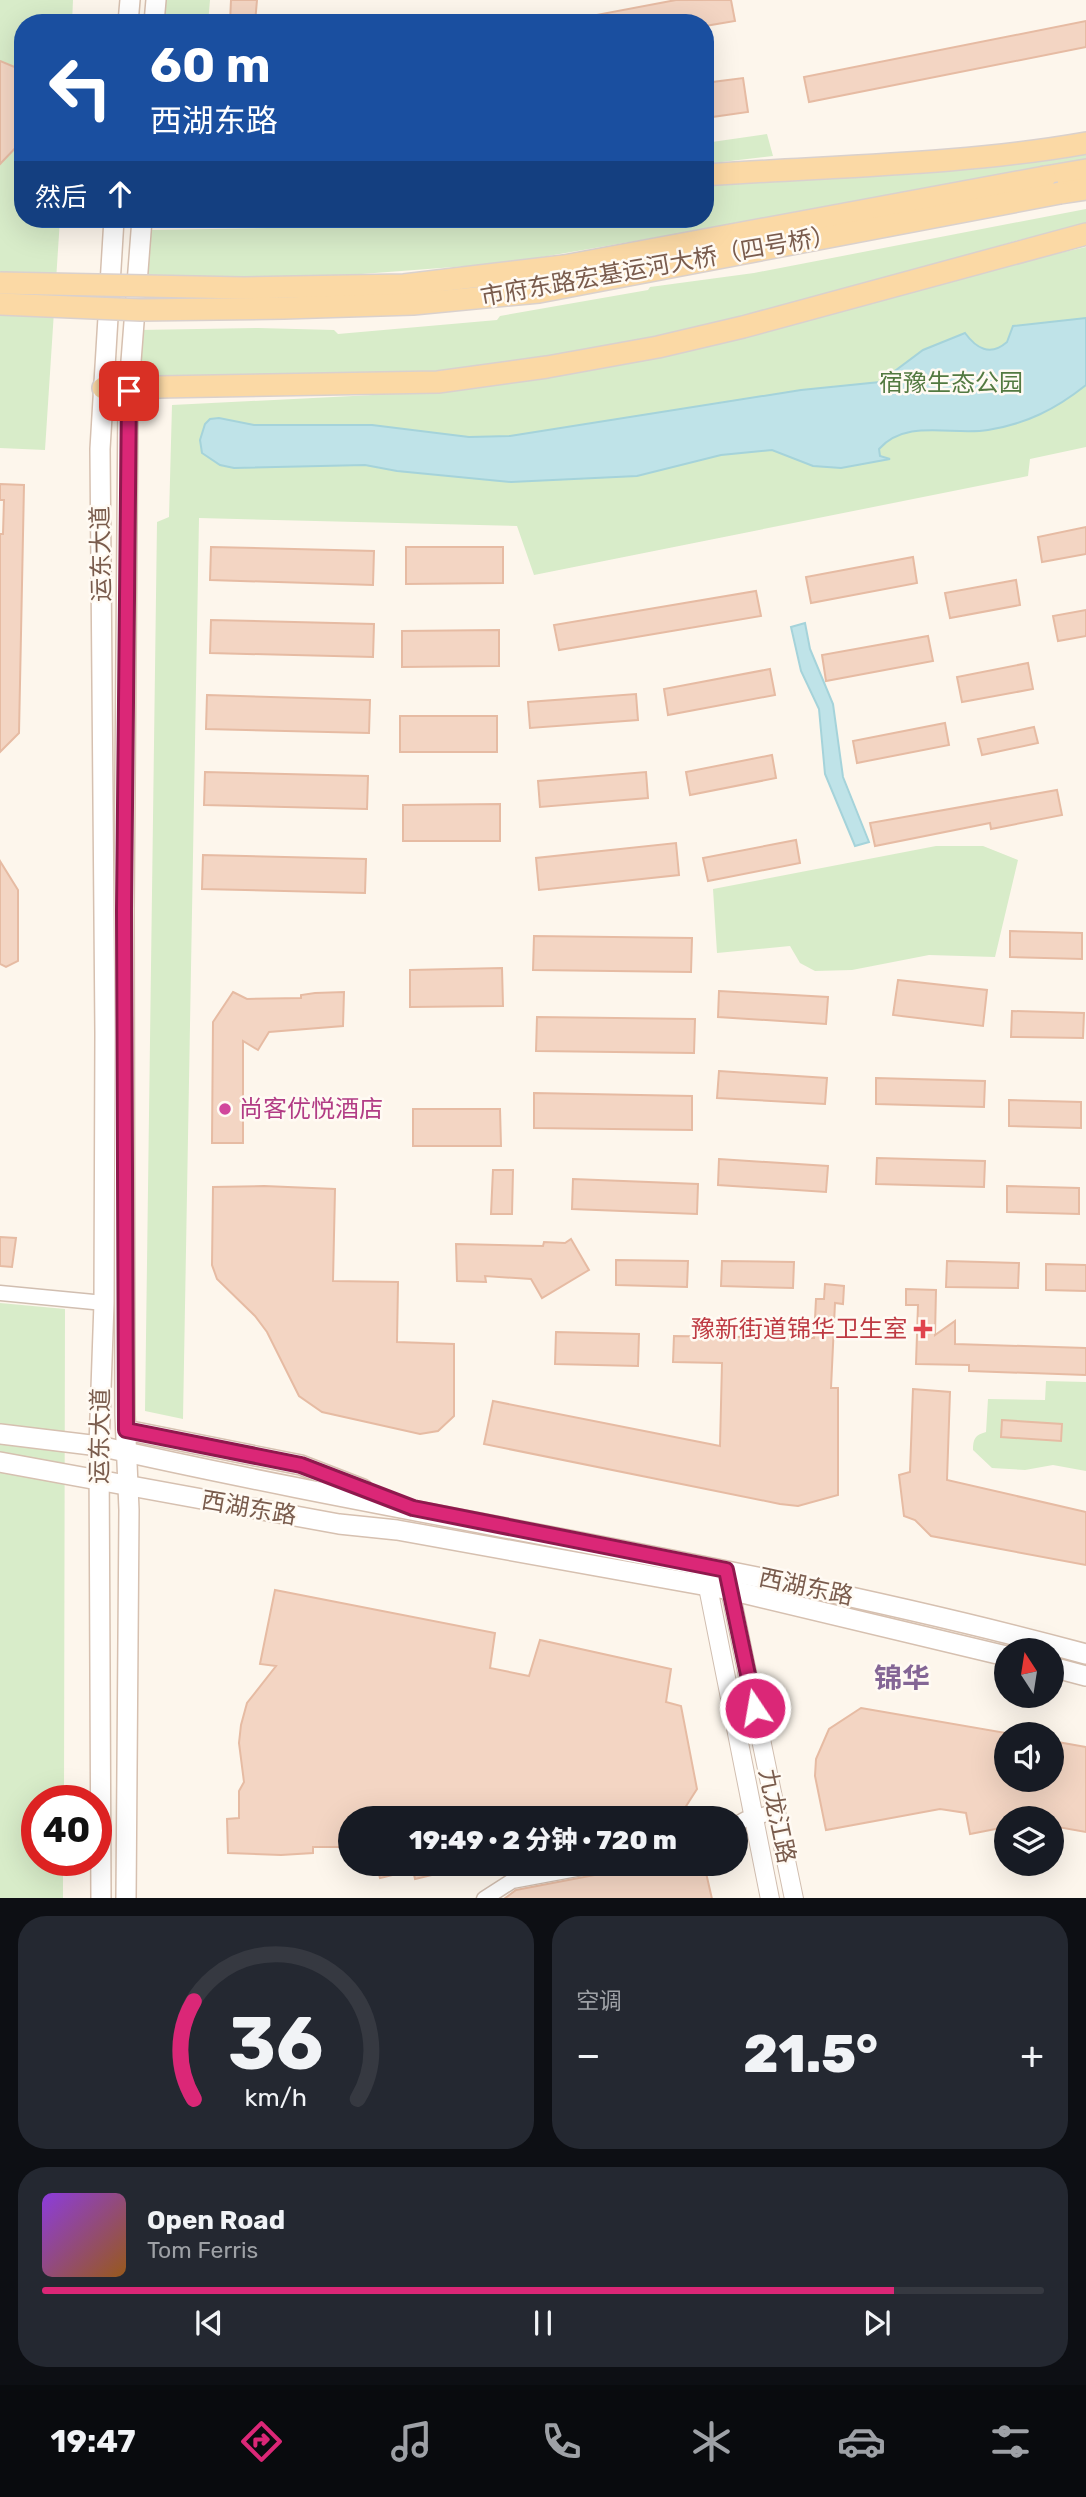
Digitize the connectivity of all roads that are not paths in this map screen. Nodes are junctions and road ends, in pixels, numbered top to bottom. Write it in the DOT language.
graph roads {
  1 [pos="1086,143"];
  2 [pos="1086,170"];
  3 [pos="714,174"];
  4 [pos="1086,188"];
  5 [pos="113,228"];
  6 [pos="141,228"];
  7 [pos="1086,234"];
  8 [pos="0,283"];
  9 [pos="0,304"];
  10 [pos="103,388"];
  11 [pos="130,389"];
  12 [pos="0,1293"];
  13 [pos="104,1303"];
  14 [pos="126,1430"];
  15 [pos="0,1434"];
  16 [pos="99,1446"];
  17 [pos="126,1453"];
  18 [pos="0,1462"];
  19 [pos="99,1480"];
  20 [pos="128,1486"];
  21 [pos="413,1508"];
  22 [pos="704,1566"];
  23 [pos="726,1570"];
  24 [pos="708,1586"];
  25 [pos="730,1590"];
  26 [pos="994,1653"];
  27 [pos="1086,1654"];
  28 [pos="1064,1670"];
  29 [pos="1086,1676"];
  30 [pos="776,1812"];
  31 [pos="754,1817"];
  32 [pos="748,1820"];
  33 [pos="539,1876"];
  34 [pos="101,1898"];
  35 [pos="126,1898"];
  36 [pos="486,1898"];
  37 [pos="770,1898"];
  38 [pos="794,1898"];
  1 -- 3 [label="main road"];
  2 -- 8 [label="main road, 市府东路宏基运河大桥（四号桥）, bridge"];
  4 -- 9 [label="main road, 市府东路宏基运河大桥（四号桥）, bridge"];
  5 -- 10 [label="main road, 运东大道"];
  6 -- 11 [label="main road, 运东大道"];
  7 -- 11 [label="main road"];
  10 -- 11 [label="main road"];
  10 -- 13 [label="main road, 运东大道"];
  11 -- 14 [label="main road, 运东大道"];
  12 -- 13 [label="street"];
  13 -- 16 [label="main road, 运东大道"];
  14 -- 17 [label="main road, 运东大道"];
  14 -- 21 [label="main road"];
  15 -- 16 [label="main road, 西湖东路"];
  16 -- 17 [label="main road, 西湖东路"];
  16 -- 19 [label="main road, 运东大道"];
  17 -- 20 [label="main road, 运东大道"];
  17 -- 21 [label="main road, 西湖东路"];
  18 -- 19 [label="main road, 西湖东路"];
  19 -- 20 [label="main road, 西湖东路"];
  19 -- 34 [label="main road, 运东大道"];
  20 -- 24 [label="main road, 西湖东路"];
  20 -- 35 [label="main road, 运东大道"];
  21 -- 22 [label="main road, 西湖东路"];
  22 -- 23 [label="main road, 西湖东路"];
  22 -- 24 [label="street, 九龙江路"];
  23 -- 25 [label="street, 九龙江路"];
  23 -- 27 [label="main road, 西湖东路"];
  24 -- 25 [label="main road, 西湖东路"];
  24 -- 31 [label="street, 九龙江路"];
  25 -- 26 [label="main road, 西湖东路"];
  25 -- 30 [label="street, 九龙江路"];
  28 -- 29 [label="main road"];
  30 -- 31 [label="street"];
  30 -- 38 [label="street, 九龙江路"];
  31 -- 32 [label="street"];
  31 -- 37 [label="street, 九龙江路"];
  33 -- 36 [label="street"];
}
